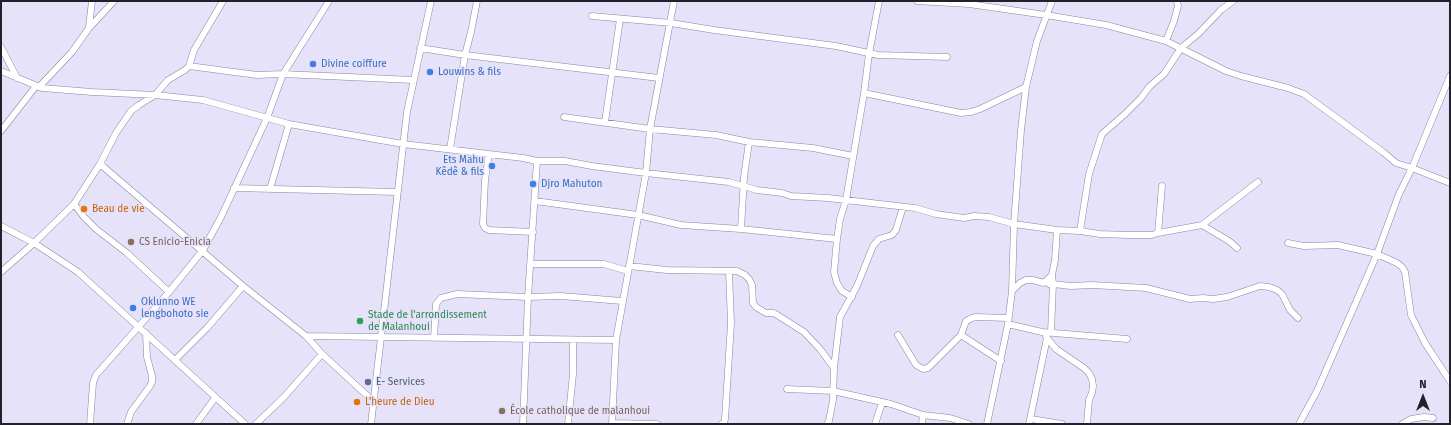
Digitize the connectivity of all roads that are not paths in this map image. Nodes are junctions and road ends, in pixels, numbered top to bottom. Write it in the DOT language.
graph roads {
  1 [pos="92,1"];
  2 [pos="114,1"];
  3 [pos="223,1"];
  4 [pos="329,1"];
  5 [pos="431,1"];
  6 [pos="477,1"];
  7 [pos="674,1"];
  8 [pos="879,1"];
  9 [pos="917,1"];
  10 [pos="1052,1"];
  11 [pos="1177,1"];
  12 [pos="1233,1"];
  13 [pos="1046,15"];
  14 [pos="592,16"];
  15 [pos="620,19"];
  16 [pos="671,22"];
  17 [pos="89,28"];
  18 [pos="1166,41"];
  19 [pos="1,47"];
  20 [pos="420,48"];
  21 [pos="1180,48"];
  22 [pos="869,54"];
  23 [pos="465,55"];
  24 [pos="947,57"];
  25 [pos="189,66"];
  26 [pos="1,71"];
  27 [pos="612,72"];
  28 [pos="283,74"];
  29 [pos="1450,76"];
  30 [pos="17,78"];
  31 [pos="659,78"];
  32 [pos="413,80"];
  33 [pos="38,87"];
  34 [pos="1026,87"];
  35 [pos="864,93"];
  36 [pos="155,95"];
  37 [pos="564,117"];
  38 [pos="267,118"];
  39 [pos="605,122"];
  40 [pos="290,124"];
  41 [pos="650,129"];
  42 [pos="1,130"];
  43 [pos="749,142"];
  44 [pos="402,144"];
  45 [pos="450,149"];
  46 [pos="489,154"];
  47 [pos="853,156"];
  48 [pos="537,161"];
  49 [pos="100,164"];
  50 [pos="1412,168"];
  51 [pos="646,173"];
  52 [pos="1258,182"];
  53 [pos="1450,183"];
  54 [pos="744,186"];
  55 [pos="1162,186"];
  56 [pos="234,188"];
  57 [pos="270,189"];
  58 [pos="397,192"];
  59 [pos="846,200"];
  60 [pos="535,201"];
  61 [pos="74,204"];
  62 [pos="903,207"];
  63 [pos="638,215"];
  64 [pos="1014,224"];
  65 [pos="1202,225"];
  66 [pos="1,226"];
  67 [pos="741,229"];
  68 [pos="1057,230"];
  69 [pos="1080,231"];
  70 [pos="533,232"];
  71 [pos="1158,233"];
  72 [pos="837,239"];
  73 [pos="34,243"];
  74 [pos="1288,243"];
  75 [pos="1236,248"];
  76 [pos="203,250"];
  77 [pos="1376,254"];
  78 [pos="530,264"];
  79 [pos="629,269"];
  80 [pos="729,271"];
  81 [pos="1,272"];
  82 [pos="1052,275"];
  83 [pos="1044,283"];
  84 [pos="1053,284"];
  85 [pos="243,286"];
  86 [pos="1012,291"];
  87 [pos="169,292"];
  88 [pos="528,297"];
  89 [pos="852,297"];
  90 [pos="622,301"];
  91 [pos="1298,318"];
  92 [pos="1008,321"];
  93 [pos="139,327"];
  94 [pos="1042,332"];
  95 [pos="1051,332"];
  96 [pos="146,333"];
  97 [pos="898,335"];
  98 [pos="961,335"];
  99 [pos="306,336"];
  100 [pos="382,337"];
  101 [pos="434,338"];
  102 [pos="527,338"];
  103 [pos="1047,338"];
  104 [pos="1127,339"];
  105 [pos="574,340"];
  106 [pos="616,340"];
  107 [pos="322,354"];
  108 [pos="175,360"];
  109 [pos="1001,362"];
  110 [pos="834,368"];
  111 [pos="1450,381"];
  112 [pos="787,389"];
  113 [pos="833,391"];
  114 [pos="215,398"];
  115 [pos="373,401"];
  116 [pos="882,403"];
  117 [pos="923,415"];
  118 [pos="1434,418"];
  119 [pos="1030,422"];
  120 [pos="612,423"];
  121 [pos="90,424"];
  122 [pos="127,424"];
  123 [pos="196,424"];
  124 [pos="245,424"];
  125 [pos="256,424"];
  126 [pos="371,424"];
  127 [pos="523,424"];
  128 [pos="568,424"];
  129 [pos="657,424"];
  130 [pos="721,424"];
  131 [pos="826,424"];
  132 [pos="875,424"];
  133 [pos="922,424"];
  134 [pos="969,424"];
  135 [pos="987,424"];
  136 [pos="1062,424"];
  137 [pos="1087,424"];
  138 [pos="1299,424"];
  139 [pos="1402,424"];
  1 -- 17 [label="street"];
  2 -- 17 [label="street"];
  3 -- 25 [label="street"];
  4 -- 28 [label="street"];
  5 -- 20 [label="street"];
  6 -- 23 [label="street"];
  7 -- 16 [label="street"];
  8 -- 22 [label="street"];
  9 -- 13 [label="street"];
  10 -- 13 [label="street"];
  11 -- 18 [label="street"];
  12 -- 21 [label="street"];
  13 -- 18 [label="street"];
  13 -- 34 [label="street"];
  14 -- 15 [label="street"];
  15 -- 16 [label="street"];
  15 -- 27 [label="street"];
  16 -- 22 [label="street"];
  16 -- 31 [label="street"];
  17 -- 33 [label="street"];
  18 -- 21 [label="street"];
  19 -- 30 [label="street"];
  20 -- 23 [label="street"];
  20 -- 32 [label="street"];
  21 -- 50 [label="street"];
  21 -- 69 [label="street"];
  22 -- 24 [label="street"];
  22 -- 35 [label="street"];
  23 -- 27 [label="street"];
  23 -- 45 [label="street"];
  25 -- 28 [label="street"];
  25 -- 36 [label="street"];
  26 -- 30 [label="street"];
  27 -- 31 [label="street"];
  27 -- 39 [label="street"];
  28 -- 32 [label="street"];
  28 -- 38 [label="street"];
  29 -- 50 [label="street"];
  30 -- 33 [label="street"];
  31 -- 41 [label="street"];
  32 -- 44 [label="street"];
  33 -- 36 [label="street"];
  33 -- 42 [label="street"];
  34 -- 35 [label="street"];
  34 -- 64 [label="street"];
  35 -- 47 [label="street"];
  36 -- 38 [label="street"];
  36 -- 49 [label="street"];
  37 -- 39 [label="street"];
  38 -- 40 [label="street"];
  38 -- 56 [label="street"];
  39 -- 41 [label="street"];
  40 -- 44 [label="street"];
  40 -- 57 [label="street"];
  41 -- 43 [label="street"];
  41 -- 51 [label="street"];
  43 -- 47 [label="street"];
  43 -- 54 [label="street"];
  44 -- 45 [label="street"];
  44 -- 58 [label="street"];
  45 -- 46 [label="street"];
  46 -- 48 [label="street"];
  46 -- 70 [label="street"];
  47 -- 59 [label="street"];
  48 -- 51 [label="street"];
  48 -- 60 [label="street"];
  49 -- 61 [label="street"];
  49 -- 76 [label="street"];
  50 -- 53 [label="street"];
  50 -- 77 [label="street"];
  51 -- 54 [label="street"];
  51 -- 63 [label="street"];
  52 -- 65 [label="street"];
  54 -- 59 [label="street"];
  54 -- 67 [label="street"];
  55 -- 71 [label="street"];
  56 -- 57 [label="street"];
  56 -- 76 [label="street"];
  57 -- 58 [label="street"];
  58 -- 100 [label="street"];
  59 -- 62 [label="street"];
  59 -- 72 [label="street"];
  60 -- 63 [label="street"];
  60 -- 70 [label="street"];
  61 -- 73 [label="street"];
  61 -- 87 [label="street"];
  62 -- 64 [label="street"];
  62 -- 89 [label="street"];
  63 -- 67 [label="street"];
  63 -- 79 [label="street"];
  64 -- 68 [label="street"];
  64 -- 86 [label="street"];
  65 -- 71 [label="street"];
  65 -- 75 [label="street"];
  66 -- 73 [label="street"];
  67 -- 72 [label="street"];
  68 -- 69 [label="street"];
  68 -- 82 [label="street"];
  69 -- 71 [label="street"];
  70 -- 78 [label="street"];
  72 -- 89 [label="street"];
  73 -- 81 [label="street"];
  73 -- 93 [label="street"];
  74 -- 77 [label="street"];
  76 -- 85 [label="street"];
  76 -- 87 [label="street"];
  77 -- 111 [label="street"];
  77 -- 138 [label="street"];
  78 -- 79 [label="street"];
  78 -- 88 [label="street"];
  79 -- 80 [label="street"];
  79 -- 90 [label="street"];
  80 -- 110 [label="street"];
  80 -- 130 [label="street"];
  82 -- 83 [label="street"];
  82 -- 84 [label="street"];
  83 -- 84 [label="street"];
  83 -- 86 [label="street"];
  84 -- 91 [label="street"];
  84 -- 95 [label="street"];
  85 -- 99 [label="street"];
  85 -- 108 [label="street"];
  86 -- 92 [label="street"];
  87 -- 93 [label="street"];
  88 -- 90 [label="street"];
  88 -- 101 [label="street"];
  88 -- 102 [label="street"];
  89 -- 110 [label="street"];
  90 -- 106 [label="street"];
  92 -- 94 [label="street"];
  92 -- 98 [label="street"];
  92 -- 109 [label="street"];
  93 -- 96 [label="street"];
  93 -- 121 [label="street"];
  94 -- 95 [label="street"];
  94 -- 103 [label="street"];
  95 -- 104 [label="street"];
  96 -- 108 [label="street"];
  96 -- 122 [label="street"];
  97 -- 98 [label="street"];
  98 -- 109 [label="street"];
  99 -- 100 [label="street"];
  99 -- 107 [label="street"];
  100 -- 101 [label="street"];
  100 -- 115 [label="street"];
  101 -- 102 [label="street"];
  102 -- 105 [label="street"];
  102 -- 127 [label="street"];
  103 -- 119 [label="street"];
  103 -- 137 [label="street"];
  105 -- 106 [label="street"];
  105 -- 128 [label="street"];
  106 -- 120 [label="street"];
  107 -- 115 [label="street"];
  107 -- 125 [label="street"];
  108 -- 114 [label="street"];
  109 -- 135 [label="street"];
  110 -- 113 [label="street"];
  112 -- 113 [label="street"];
  113 -- 116 [label="street"];
  113 -- 131 [label="street"];
  114 -- 123 [label="street"];
  114 -- 124 [label="street"];
  115 -- 126 [label="street"];
  116 -- 117 [label="street"];
  116 -- 132 [label="street"];
  117 -- 133 [label="street"];
  117 -- 134 [label="street"];
  118 -- 139 [label="street"];
  119 -- 136 [label="street"];
  120 -- 129 [label="street"];
}
